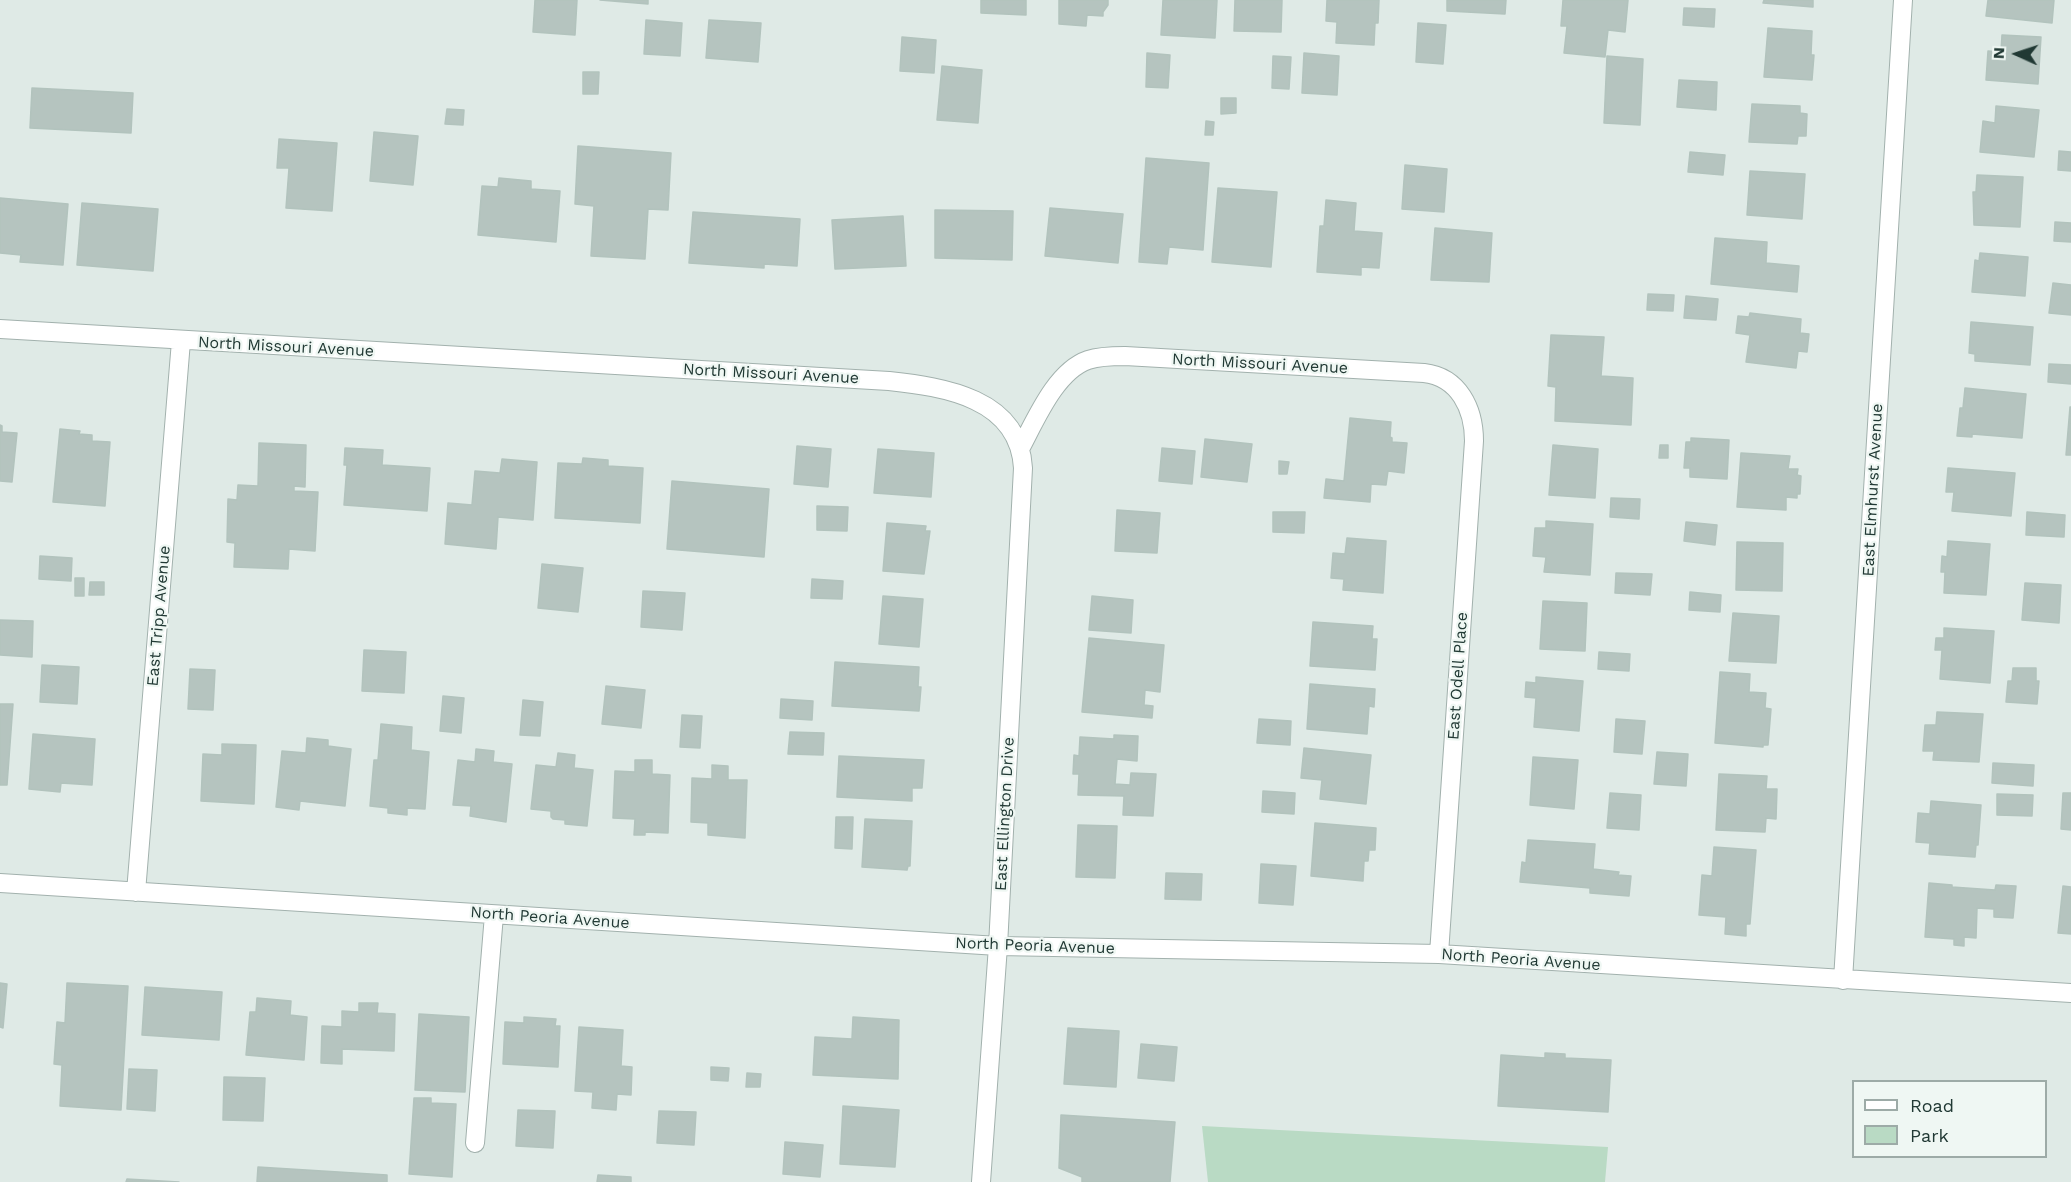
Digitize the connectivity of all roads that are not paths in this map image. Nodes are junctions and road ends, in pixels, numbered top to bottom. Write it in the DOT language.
graph roads {
  1 [pos="1902,0"];
  2 [pos="0,329"];
  3 [pos="181,341"];
  4 [pos="1464,399"];
  5 [pos="1021,447"];
  6 [pos="0,883"];
  7 [pos="136,892"];
  8 [pos="494,915"];
  9 [pos="998,946"];
  10 [pos="1439,954"];
  11 [pos="1843,980"];
  12 [pos="2071,993"];
  13 [pos="475,1143"];
  14 [pos="981,1182"];
  1 -- 11 [label="street, East Elmhurst Avenue"];
  2 -- 3 [label="street, North Missouri Avenue"];
  3 -- 5 [label="street, North Missouri Avenue"];
  3 -- 7 [label="street, East Tripp Avenue"];
  4 -- 5 [label="street, North Missouri Avenue"];
  4 -- 10 [label="street, East Odell Place"];
  5 -- 9 [label="street, East Ellington Drive"];
  6 -- 7 [label="street, North Peoria Avenue"];
  7 -- 8 [label="street, North Peoria Avenue"];
  8 -- 9 [label="street, North Peoria Avenue"];
  8 -- 13 [label="street"];
  9 -- 10 [label="street, North Peoria Avenue"];
  9 -- 14 [label="street, East Ellington Drive"];
  10 -- 11 [label="street, North Peoria Avenue"];
  11 -- 12 [label="street, North Peoria Avenue"];
}
